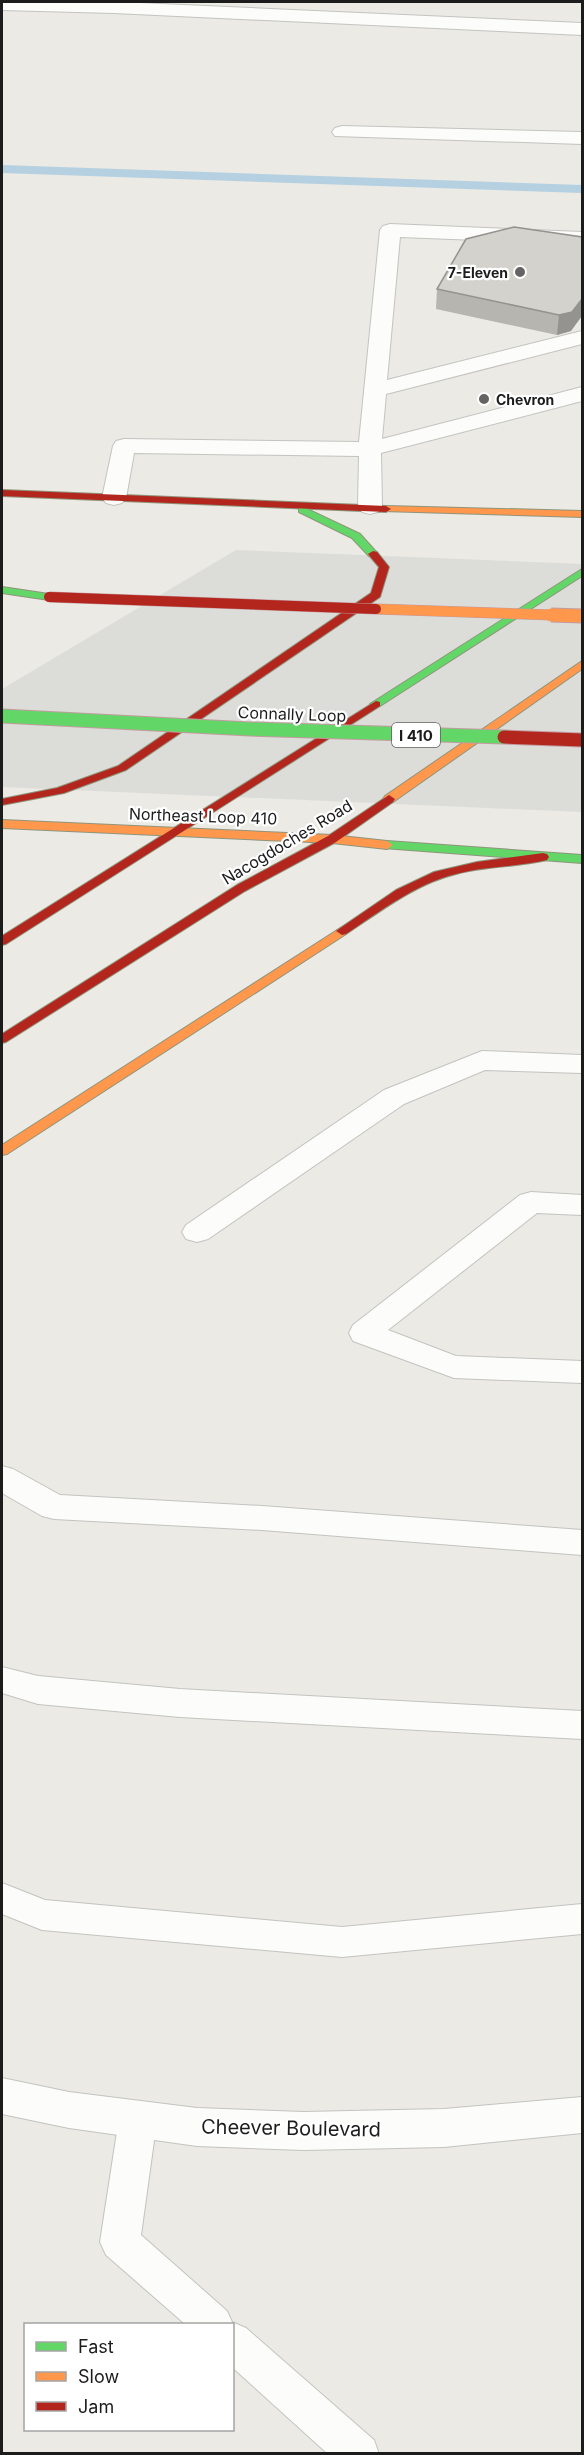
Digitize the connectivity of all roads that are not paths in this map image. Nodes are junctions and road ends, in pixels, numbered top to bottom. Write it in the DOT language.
graph roads {
  1 [pos="2,4"];
  2 [pos="582,29"];
  3 [pos="342,132"];
  4 [pos="582,138"];
  5 [pos="582,238"];
  6 [pos="582,338"];
  7 [pos="375,390"];
  8 [pos="582,394"];
  9 [pos="370,449"];
  10 [pos="2,493"];
  11 [pos="114,498"];
  12 [pos="295,506"];
  13 [pos="370,507"];
  14 [pos="582,514"];
  15 [pos="582,572"];
  16 [pos="2,590"];
  17 [pos="2,595"];
  18 [pos="49,597"];
  19 [pos="582,616"];
  20 [pos="582,664"];
  21 [pos="2,716"];
  22 [pos="250,729"];
  23 [pos="582,740"];
  24 [pos="476,751"];
  25 [pos="2,802"];
  26 [pos="2,824"];
  27 [pos="179,831"];
  28 [pos="332,839"];
  29 [pos="543,857"];
  30 [pos="582,859"];
  31 [pos="2,941"];
  32 [pos="2,1039"];
  33 [pos="582,1064"];
  34 [pos="2,1151"];
  35 [pos="582,1205"];
  36 [pos="197,1232"];
  37 [pos="582,1372"];
  38 [pos="2,1478"];
  39 [pos="582,1543"];
  40 [pos="2,1680"];
  41 [pos="582,1725"];
  42 [pos="2,1898"];
  43 [pos="582,1919"];
  44 [pos="2,2096"];
  45 [pos="582,2115"];
  46 [pos="138,2119"];
  47 [pos="211,2323"];
  48 [pos="234,2343"];
  49 [pos="359,2454"];
  1 -- 2 [label="lane"];
  3 -- 4 [label="lane"];
  5 -- 7 [label="lane"];
  6 -- 7 [label="lane"];
  7 -- 9 [label="lane"];
  8 -- 9 [label="lane"];
  9 -- 11 [label="lane"];
  9 -- 13 [label="lane"];
  10 -- 11 [label="main road"];
  11 -- 12 [label="main road"];
  12 -- 13 [label="main road"];
  12 -- 25 [label="main road"];
  13 -- 14 [label="main road"];
  15 -- 27 [label="main road"];
  16 -- 18 [label="main road"];
  17 -- 18 [label="main road"];
  18 -- 19 [label="main road, bridge"];
  20 -- 28 [label="main road, Nacogdoches Road"];
  21 -- 22 [label="main road, Connally Loop / I 410, bridge"];
  22 -- 23 [label="main road, Connally Loop / I 410, bridge"];
  22 -- 24 [label="main road, bridge"];
  26 -- 27 [label="main road, Northeast Loop 410"];
  27 -- 28 [label="main road, Northeast Loop 410"];
  27 -- 31 [label="main road"];
  28 -- 29 [label="main road, Northeast Loop 410"];
  28 -- 32 [label="main road, Nacogdoches Road"];
  29 -- 30 [label="main road, Northeast Loop 410"];
  29 -- 34 [label="main road"];
  33 -- 36 [label="lane"];
  35 -- 37 [label="lane"];
  38 -- 39 [label="lane"];
  40 -- 41 [label="lane"];
  42 -- 43 [label="lane"];
  44 -- 46 [label="street, Cheever Boulevard"];
  45 -- 46 [label="street, Cheever Boulevard"];
  46 -- 47 [label="lane"];
  48 -- 49 [label="lane"];
}
